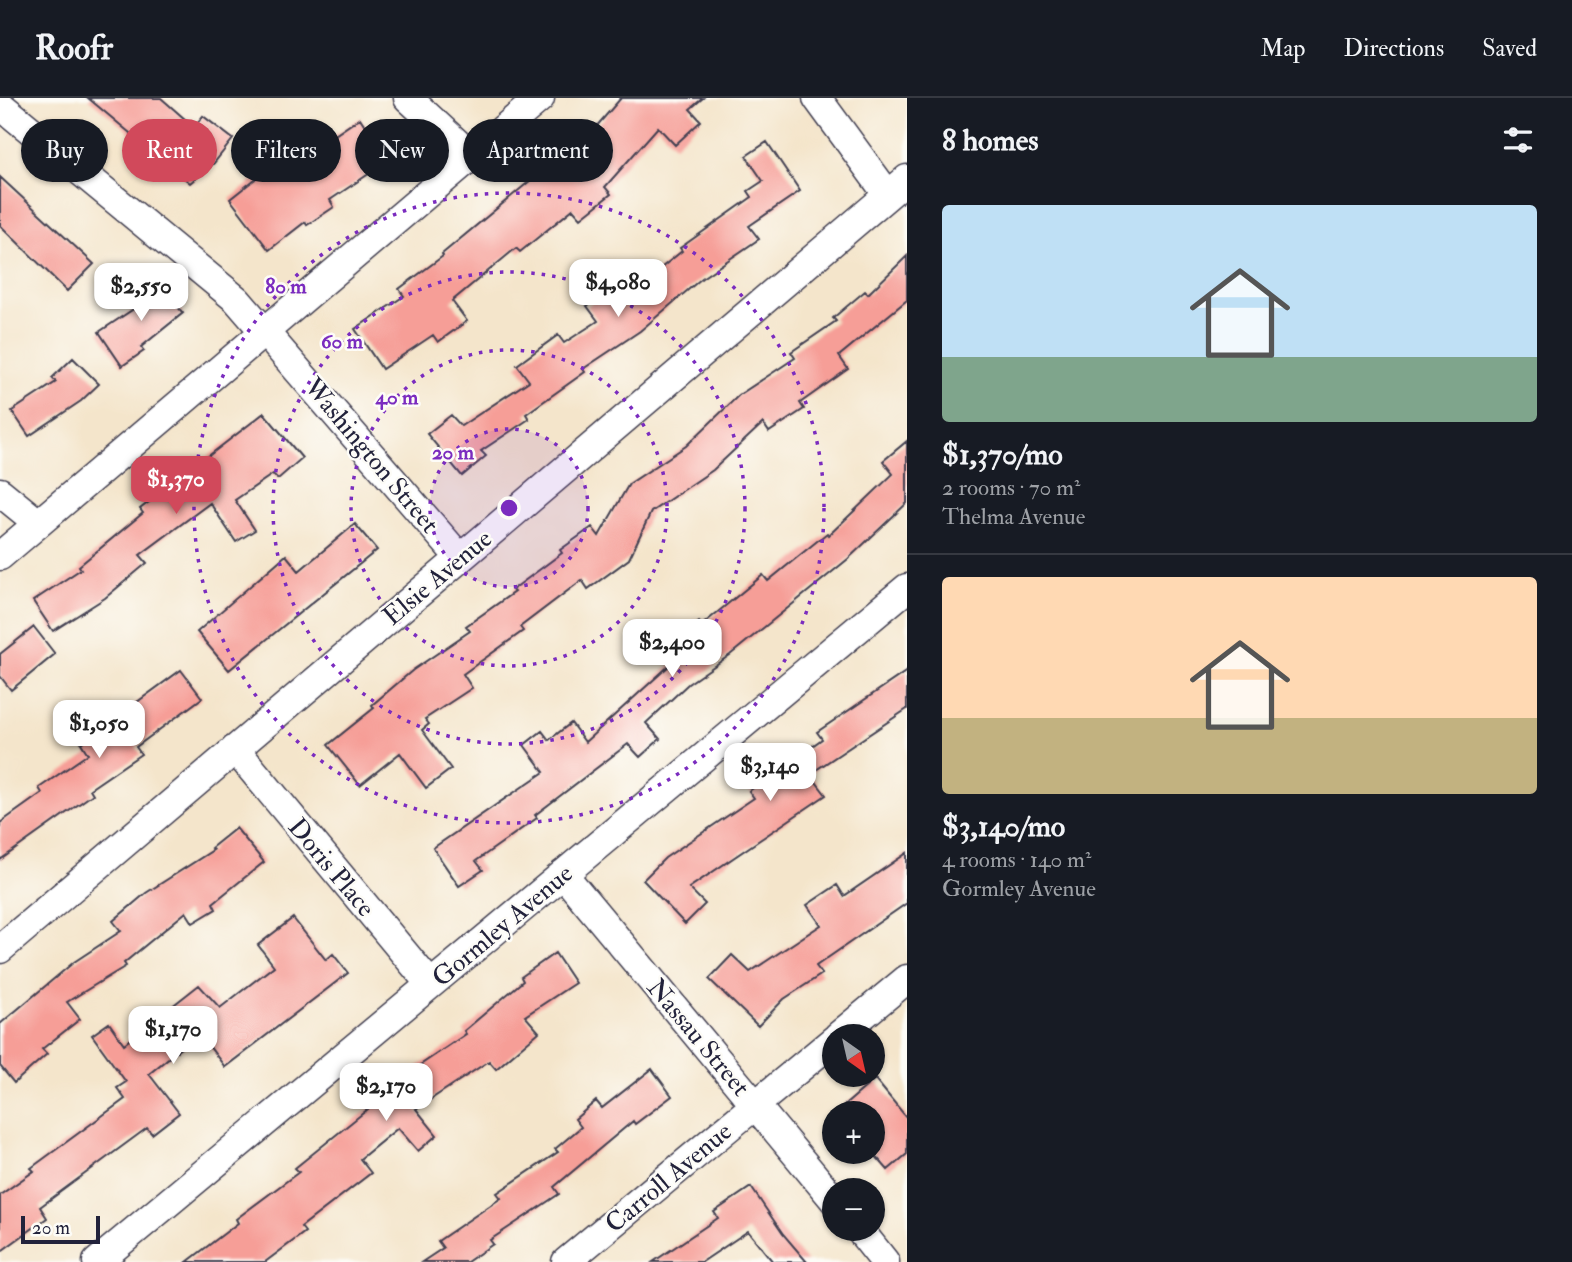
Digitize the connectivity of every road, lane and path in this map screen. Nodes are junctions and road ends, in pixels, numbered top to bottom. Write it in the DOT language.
graph roads {
  1 [pos="408,98"];
  2 [pos="540,98"];
  3 [pos="817,98"];
  4 [pos="0,105"];
  5 [pos="515,119"];
  6 [pos="463,149"];
  7 [pos="463,163"];
  8 [pos="897,187"];
  9 [pos="265,329"];
  10 [pos="0,492"];
  11 [pos="38,523"];
  12 [pos="0,556"];
  13 [pos="460,558"];
  14 [pos="907,588"];
  15 [pos="235,749"];
  16 [pos="563,874"];
  17 [pos="0,949"];
  18 [pos="907,979"];
  19 [pos="430,984"];
  20 [pos="852,1024"];
  21 [pos="822,1049"];
  22 [pos="755,1105"];
  23 [pos="822,1185"];
  24 [pos="869,1241"];
  25 [pos="97,1262"];
  26 [pos="566,1262"];
  27 [pos="886,1262"];
  1 -- 6 [label="street"];
  2 -- 5 [label="street"];
  3 -- 8 [label="street"];
  4 -- 9 [label="street, Washington Street"];
  7 -- 9 [label="street"];
  8 -- 13 [label="street, Elsie Avenue"];
  9 -- 11 [label="street"];
  9 -- 13 [label="street, Washington Street"];
  10 -- 11 [label="street"];
  11 -- 12 [label="street"];
  13 -- 15 [label="street, Elsie Avenue"];
  14 -- 16 [label="street, Gormley Avenue"];
  15 -- 17 [label="street, Elsie Avenue"];
  15 -- 19 [label="street, Doris Place"];
  16 -- 19 [label="street, Gormley Avenue"];
  16 -- 22 [label="street, Nassau Street"];
  18 -- 20 [label="street, Carroll Avenue"];
  19 -- 25 [label="street, Gormley Avenue"];
  21 -- 22 [label="street, Carroll Avenue"];
  22 -- 23 [label="street, Nassau Street"];
  22 -- 26 [label="street, Carroll Avenue"];
  24 -- 27 [label="street"];
}
